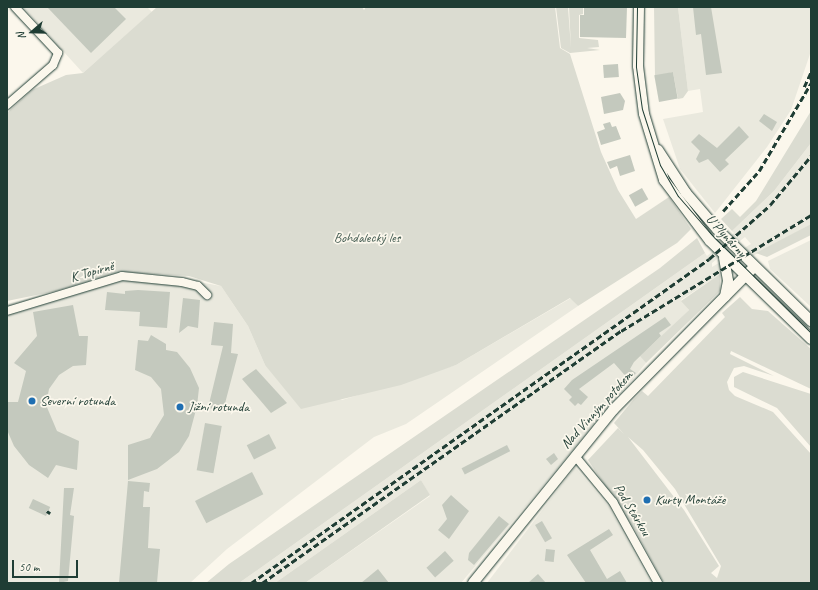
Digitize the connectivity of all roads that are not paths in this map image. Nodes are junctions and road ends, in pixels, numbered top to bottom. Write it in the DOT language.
graph roads {
  1 [pos="15,7"];
  2 [pos="639,7"];
  3 [pos="7,105"];
  4 [pos="649,131"];
  5 [pos="722,254"];
  6 [pos="754,267"];
  7 [pos="744,277"];
  8 [pos="208,295"];
  9 [pos="725,297"];
  10 [pos="7,311"];
  11 [pos="811,321"];
  12 [pos="811,339"];
  13 [pos="575,456"];
  14 [pos="473,583"];
  15 [pos="658,583"];
  1 -- 3 [label="street"];
  2 -- 4 [label="street, U Plynárny"];
  4 -- 5 [label="street, U Plynárny"];
  4 -- 6 [label="street, U Plynárny"];
  5 -- 7 [label="street, U Plynárny"];
  5 -- 9 [label="street"];
  6 -- 7 [label="street, Nad Vinným potokem"];
  6 -- 11 [label="street, U Plynárny"];
  7 -- 9 [label="street, Nad Vinným potokem"];
  7 -- 12 [label="street, U Plynárny"];
  8 -- 10 [label="street, K Topírně"];
  9 -- 13 [label="street, Nad Vinným potokem"];
  13 -- 14 [label="street, Nad Vinným potokem"];
  13 -- 15 [label="street, Pod Stárkou"];
}
